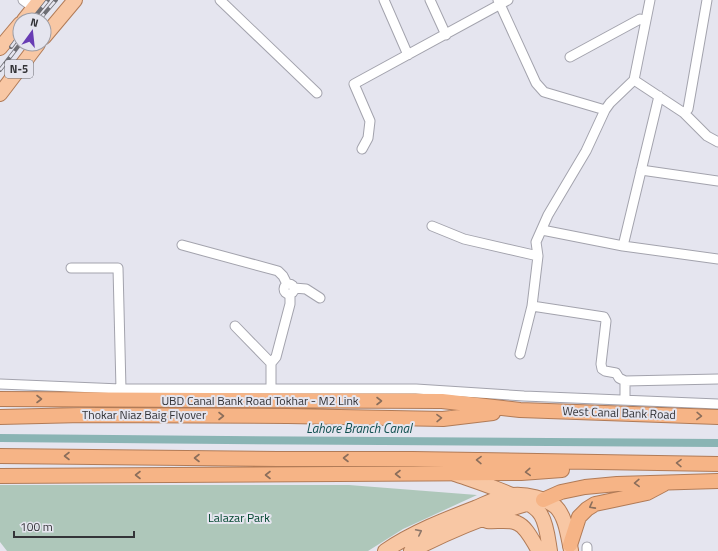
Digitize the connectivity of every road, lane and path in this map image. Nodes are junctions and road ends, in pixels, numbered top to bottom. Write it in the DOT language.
graph roads {
  1 [pos="75,0"];
  2 [pos="384,0"];
  3 [pos="430,0"];
  4 [pos="650,0"];
  5 [pos="707,0"];
  6 [pos="502,1"];
  7 [pos="226,2"];
  8 [pos="646,21"];
  9 [pos="52,27"];
  10 [pos="12,34"];
  11 [pos="446,35"];
  12 [pos="0,48"];
  13 [pos="32,52"];
  14 [pos="408,54"];
  15 [pos="570,57"];
  16 [pos="634,80"];
  17 [pos="317,93"];
  18 [pos="0,94"];
  19 [pos="659,96"];
  20 [pos="606,110"];
  21 [pos="684,113"];
  22 [pos="718,142"];
  23 [pos="362,150"];
  24 [pos="641,170"];
  25 [pos="718,181"];
  26 [pos="432,226"];
  27 [pos="542,230"];
  28 [pos="182,245"];
  29 [pos="623,246"];
  30 [pos="538,256"];
  31 [pos="718,259"];
  32 [pos="71,268"];
  33 [pos="291,289"];
  34 [pos="320,298"];
  35 [pos="532,306"];
  36 [pos="235,326"];
  37 [pos="520,354"];
  38 [pos="271,363"];
  39 [pos="718,379"];
  40 [pos="625,381"];
  41 [pos="0,384"];
  42 [pos="121,389"];
  43 [pos="271,389"];
  44 [pos="0,399"];
  45 [pos="625,400"];
  46 [pos="718,404"];
  47 [pos="520,410"];
  48 [pos="0,416"];
  49 [pos="718,417"];
  50 [pos="0,456"];
  51 [pos="413,459"];
  52 [pos="594,462"];
  53 [pos="718,464"];
  54 [pos="453,473"];
  55 [pos="0,476"];
  56 [pos="718,481"];
  57 [pos="668,482"];
  58 [pos="512,495"];
  59 [pos="543,500"];
  60 [pos="528,503"];
  61 [pos="476,521"];
  62 [pos="571,548"];
  63 [pos="385,551"];
  64 [pos="411,551"];
  65 [pos="539,551"];
  66 [pos="550,551"];
  1 -- 9 [label="main road"];
  2 -- 14 [label="street"];
  3 -- 11 [label="street"];
  4 -- 8 [label="street"];
  5 -- 21 [label="street"];
  6 -- 11 [label="street"];
  6 -- 20 [label="street"];
  7 -- 17 [label="street"];
  8 -- 15 [label="street"];
  8 -- 16 [label="street"];
  10 -- 12 [label="main road, N-5"];
  11 -- 14 [label="street"];
  13 -- 18 [label="main road, N-5"];
  14 -- 23 [label="street"];
  16 -- 19 [label="street"];
  16 -- 20 [label="street"];
  19 -- 21 [label="street"];
  19 -- 24 [label="street"];
  20 -- 27 [label="street"];
  21 -- 22 [label="street"];
  24 -- 25 [label="street"];
  24 -- 29 [label="street"];
  26 -- 30 [label="street"];
  27 -- 29 [label="street"];
  27 -- 30 [label="street"];
  28 -- 33 [label="street"];
  29 -- 31 [label="street"];
  30 -- 35 [label="street"];
  32 -- 42 [label="street"];
  33 -- 34 [label="street"];
  33 -- 38 [label="street"];
  35 -- 37 [label="street"];
  35 -- 40 [label="street"];
  36 -- 38 [label="street"];
  38 -- 43 [label="street"];
  39 -- 40 [label="street"];
  40 -- 45 [label="street"];
  41 -- 42 [label="street"];
  42 -- 43 [label="street"];
  43 -- 45 [label="street"];
  44 -- 47 [label="highway, UBD Canal Bank Road Tokhar - M2 Link, one-way"];
  45 -- 46 [label="street"];
  48 -- 47 [label="highway, Thokar Niaz Baig Flyover, one-way"];
  47 -- 49 [label="highway, West Canal Bank Road, one-way"];
  51 -- 50 [label="highway, one-way"];
  52 -- 51 [label="highway, one-way"];
  51 -- 54 [label="main road"];
  53 -- 52 [label="highway, one-way"];
  52 -- 54 [label="highway, one-way"];
  54 -- 55 [label="highway, one-way"];
  54 -- 58 [label="main road"];
  56 -- 57 [label="highway"];
  57 -- 59 [label="highway, one-way"];
  57 -- 62 [label="highway, one-way"];
  58 -- 59 [label="main road"];
  58 -- 60 [label="main road"];
  63 -- 58 [label="main road, one-way"];
  59 -- 60 [label="main road"];
  59 -- 62 [label="main road"];
  60 -- 61 [label="main road"];
  60 -- 66 [label="main road"];
  61 -- 64 [label="main road"];
  61 -- 65 [label="main road"];
}
